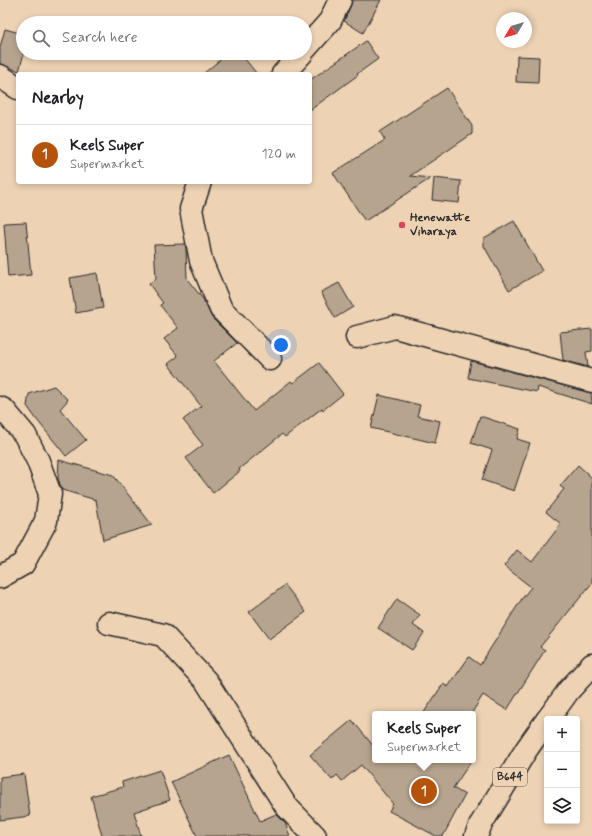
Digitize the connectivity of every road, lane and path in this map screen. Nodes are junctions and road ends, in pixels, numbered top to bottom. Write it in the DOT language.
graph roads {
  1 [pos="340,0"];
  2 [pos="312,41"];
  3 [pos="296,60"];
  4 [pos="285,72"];
  5 [pos="0,76"];
  6 [pos="16,87"];
  7 [pos="199,184"];
  8 [pos="357,337"];
  9 [pos="270,360"];
  10 [pos="592,381"];
  11 [pos="0,408"];
  12 [pos="0,577"];
  13 [pos="109,623"];
  14 [pos="592,665"];
  15 [pos="550,716"];
  16 [pos="544,724"];
  17 [pos="315,836"];
  18 [pos="476,836"];
  1 -- 2 [label="street"];
  3 -- 4 [label="street"];
  5 -- 6 [label="street"];
  7 -- 9 [label="street"];
  8 -- 10 [label="street"];
  11 -- 12 [label="street"];
  13 -- 17 [label="street"];
  14 -- 15 [label="street, B644"];
  16 -- 18 [label="street, B644"];
}
